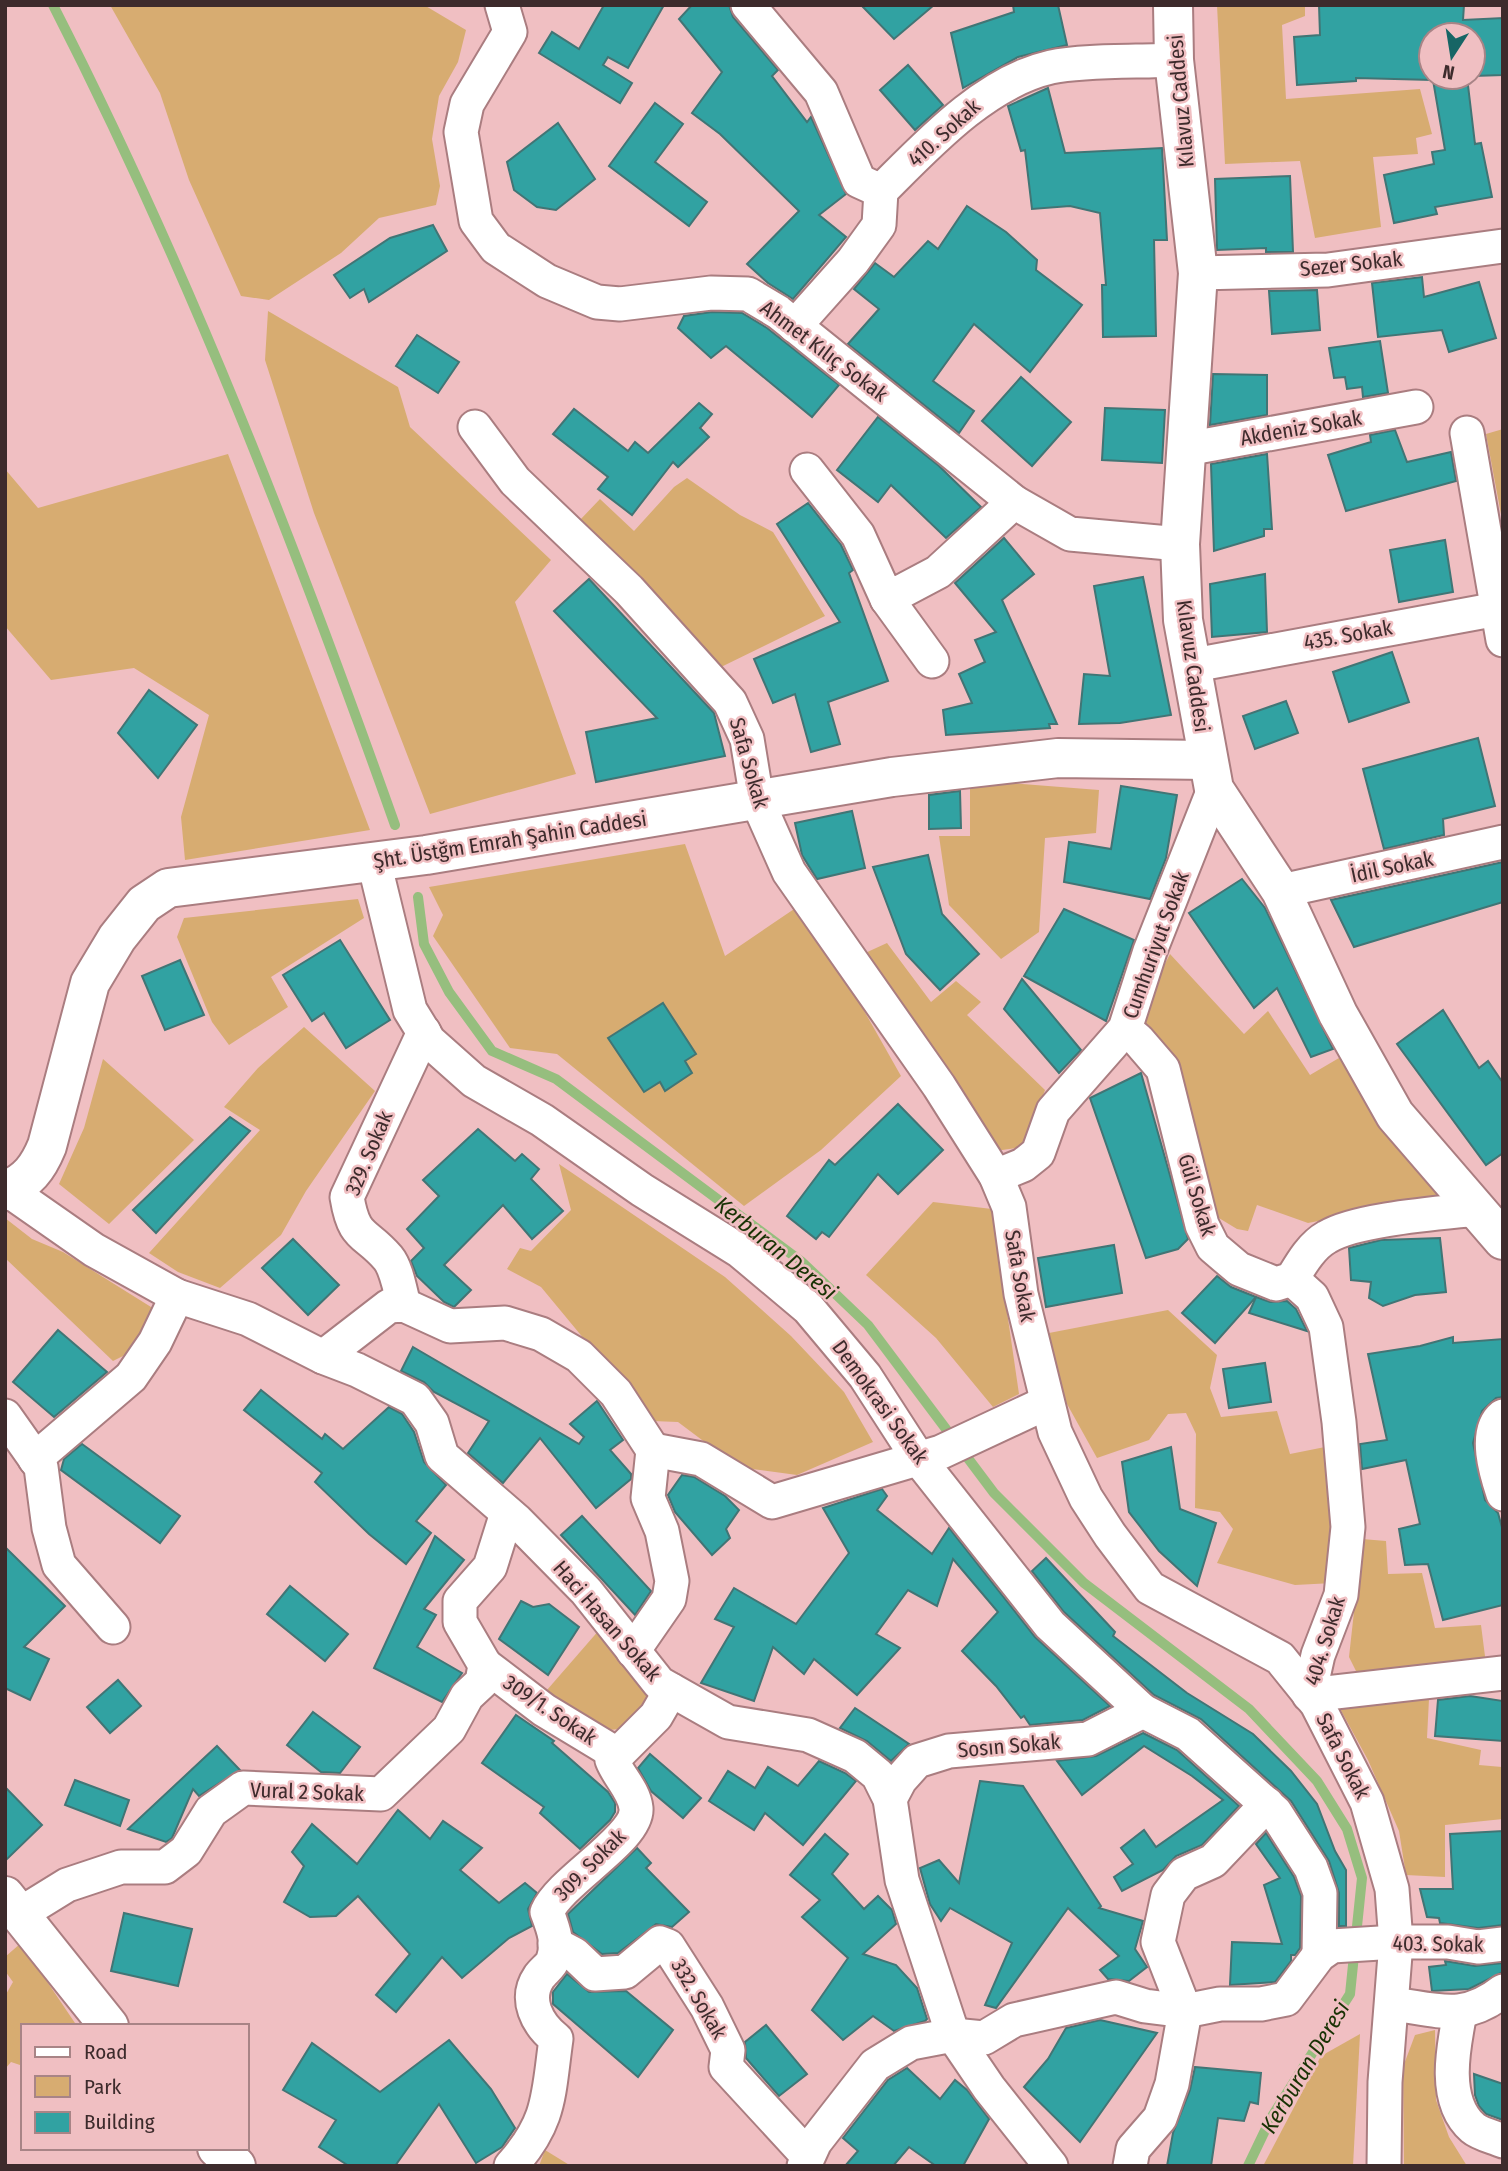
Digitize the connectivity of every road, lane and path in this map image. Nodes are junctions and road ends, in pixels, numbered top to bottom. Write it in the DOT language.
graph roads {
  1 [pos="502,5"];
  2 [pos="748,5"];
  3 [pos="1173,5"];
  4 [pos="1174,60"];
  5 [pos="881,191"];
  6 [pos="1503,246"];
  7 [pos="1198,273"];
  8 [pos="795,326"];
  9 [pos="1416,407"];
  10 [pos="475,427"];
  11 [pos="1467,433"];
  12 [pos="1186,449"];
  13 [pos="807,470"];
  14 [pos="1014,502"];
  15 [pos="1180,544"];
  16 [pos="887,599"];
  17 [pos="1500,608"];
  18 [pos="1503,640"];
  19 [pos="932,660"];
  20 [pos="1194,665"];
  21 [pos="1211,775"];
  22 [pos="757,800"];
  23 [pos="1503,842"];
  24 [pos="374,862"];
  25 [pos="1281,891"];
  26 [pos="1125,1029"];
  27 [pos="424,1032"];
  28 [pos="996,1176"];
  29 [pos="6,1190"];
  30 [pos="1477,1209"];
  31 [pos="1503,1240"];
  32 [pos="1292,1279"];
  33 [pos="177,1296"];
  34 [pos="404,1305"];
  35 [pos="323,1357"];
  36 [pos="1046,1404"];
  37 [pos="5,1416"];
  38 [pos="1503,1416"];
  39 [pos="653,1450"];
  40 [pos="929,1455"];
  41 [pos="35,1459"];
  42 [pos="1503,1494"];
  43 [pos="507,1513"];
  44 [pos="113,1627"];
  45 [pos="633,1651"];
  46 [pos="485,1665"];
  47 [pos="1503,1673"];
  48 [pos="670,1690"];
  49 [pos="1309,1695"];
  50 [pos="1143,1711"];
  51 [pos="615,1753"];
  52 [pos="890,1799"];
  53 [pos="1267,1804"];
  54 [pos="13,1905"];
  55 [pos="1384,1943"];
  56 [pos="555,1944"];
  57 [pos="1503,1944"];
  58 [pos="1326,1950"];
  59 [pos="1503,1991"];
  60 [pos="1393,2004"];
  61 [pos="1185,2011"];
  62 [pos="1460,2013"];
  63 [pos="108,2024"];
  64 [pos="953,2035"];
  65 [pos="1503,2141"];
  66 [pos="218,2150"];
  67 [pos="806,2160"];
  68 [pos="236,2166"];
  69 [pos="511,2166"];
  70 [pos="1051,2166"];
  71 [pos="1130,2166"];
  72 [pos="1384,2166"];
  1 -- 8 [label="street, Ahmet Kılıç Sokak"];
  2 -- 5 [label="street"];
  3 -- 4 [label="street, Kılavuz Caddesi"];
  4 -- 5 [label="street, 410. Sokak"];
  4 -- 7 [label="street, Kılavuz Caddesi"];
  5 -- 8 [label="street"];
  6 -- 7 [label="street, Sezer Sokak"];
  7 -- 12 [label="street, Kılavuz Caddesi"];
  8 -- 14 [label="street, Ahmet Kılıç Sokak"];
  9 -- 12 [label="street, Akdeniz Sokak"];
  10 -- 22 [label="street, Safa Sokak"];
  11 -- 17 [label="street"];
  12 -- 15 [label="street, Kılavuz Caddesi"];
  13 -- 16 [label="street"];
  14 -- 15 [label="street, Ahmet Kılıç Sokak"];
  14 -- 16 [label="street"];
  15 -- 20 [label="street, Kılavuz Caddesi"];
  16 -- 19 [label="street"];
  17 -- 18 [label="street"];
  17 -- 20 [label="street, 435. Sokak"];
  20 -- 21 [label="street, Kılavuz Caddesi"];
  21 -- 22 [label="street, Şht. Üstğm Emrah Şahin Caddesi"];
  21 -- 25 [label="street, Kılavuz Caddesi"];
  21 -- 26 [label="street, Cumhuriyut Sokak"];
  22 -- 24 [label="street, Şht. Üstğm Emrah Şahin Caddesi"];
  22 -- 28 [label="street, Safa Sokak"];
  23 -- 25 [label="street, İdil Sokak"];
  24 -- 27 [label="street, Demokrasi Sokak"];
  24 -- 29 [label="street, Şht. Üstğm Emrah Şahin Caddesi"];
  25 -- 30 [label="street, Kılavuz Caddesi"];
  26 -- 28 [label="street, Cumhuriyut Sokak"];
  26 -- 32 [label="street, Gül Sokak"];
  27 -- 34 [label="street, 329. Sokak"];
  27 -- 40 [label="street, Demokrasi Sokak"];
  28 -- 36 [label="street, Safa Sokak"];
  29 -- 33 [label="street, Haci Hasan Sokak"];
  30 -- 31 [label="street, Kılavuz Caddesi"];
  30 -- 32 [label="street"];
  32 -- 49 [label="street, 404. Sokak"];
  33 -- 35 [label="street, Haci Hasan Sokak"];
  33 -- 41 [label="street"];
  34 -- 35 [label="street"];
  34 -- 39 [label="street"];
  35 -- 43 [label="street, Haci Hasan Sokak"];
  36 -- 40 [label="street"];
  36 -- 49 [label="street, Safa Sokak"];
  37 -- 41 [label="street"];
  38 -- 42 [label="street"];
  39 -- 40 [label="street"];
  39 -- 45 [label="street"];
  40 -- 50 [label="street, Demokrasi Sokak"];
  41 -- 44 [label="street"];
  43 -- 45 [label="street, Haci Hasan Sokak"];
  43 -- 46 [label="street"];
  45 -- 48 [label="street, Haci Hasan Sokak"];
  46 -- 51 [label="street, 309/1. Sokak"];
  46 -- 54 [label="street, Vural 2 Sokak"];
  47 -- 49 [label="street, 404. Sokak"];
  48 -- 51 [label="street"];
  48 -- 52 [label="street, Haci Hasan Sokak"];
  49 -- 55 [label="street, Safa Sokak"];
  50 -- 52 [label="street, Sosın Sokak"];
  50 -- 53 [label="street, Demokrasi Sokak"];
  51 -- 56 [label="street, 309. Sokak"];
  52 -- 64 [label="street, Haci Hasan Sokak"];
  53 -- 58 [label="street, Demokrasi Sokak"];
  53 -- 61 [label="street"];
  54 -- 63 [label="street"];
  55 -- 57 [label="street, 403. Sokak"];
  55 -- 58 [label="street, 403. Sokak"];
  55 -- 60 [label="street, Safa Sokak"];
  56 -- 67 [label="street, 332. Sokak"];
  56 -- 69 [label="street"];
  58 -- 61 [label="street"];
  59 -- 62 [label="street"];
  60 -- 62 [label="street"];
  60 -- 72 [label="street, Safa Sokak"];
  61 -- 64 [label="street"];
  61 -- 71 [label="street"];
  62 -- 65 [label="street"];
  64 -- 67 [label="street"];
  64 -- 70 [label="street, Haci Hasan Sokak"];
  66 -- 68 [label="street"];
}
